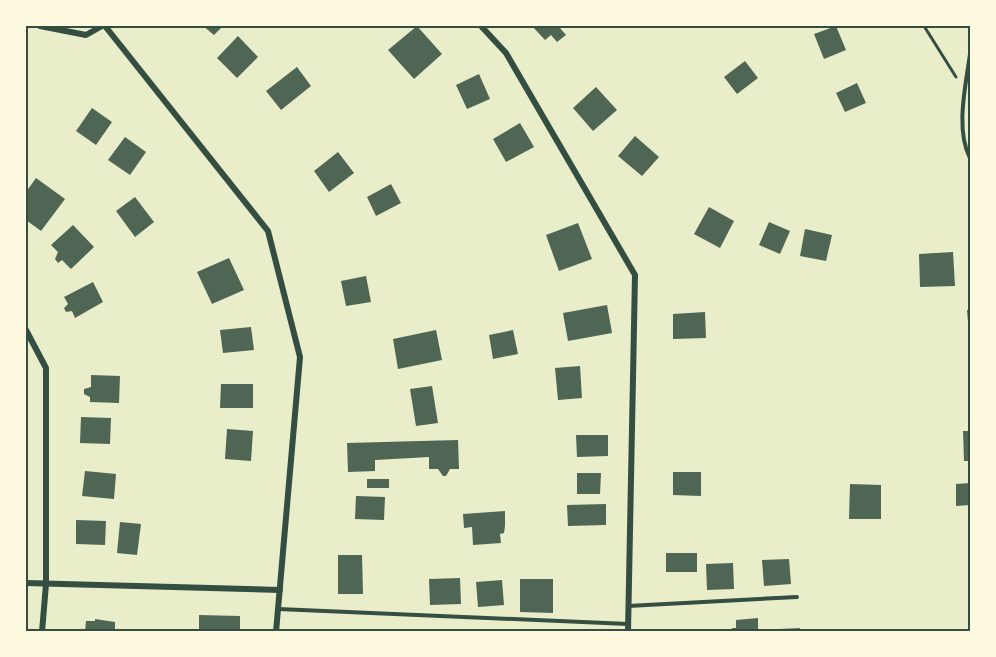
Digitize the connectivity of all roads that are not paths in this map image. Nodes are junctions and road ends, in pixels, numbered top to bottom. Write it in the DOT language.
graph roads {
  1 [pos="40,26"];
  2 [pos="103,26"];
  3 [pos="481,26"];
  4 [pos="970,54"];
  5 [pos="970,158"];
  6 [pos="26,330"];
  7 [pos="26,583"];
  8 [pos="46,584"];
  9 [pos="280,590"];
  10 [pos="797,597"];
  11 [pos="628,606"];
  12 [pos="278,609"];
  13 [pos="628,628"];
  14 [pos="42,632"];
  15 [pos="276,632"];
  1 -- 2 [label="street"];
  2 -- 9 [label="street"];
  3 -- 11 [label="street"];
  4 -- 5 [label="lane"];
  6 -- 8 [label="street"];
  7 -- 8 [label="street"];
  8 -- 9 [label="street"];
  8 -- 14 [label="street"];
  9 -- 12 [label="street"];
  10 -- 11 [label="lane"];
  11 -- 13 [label="street"];
  12 -- 13 [label="lane"];
  12 -- 15 [label="street"];
}
